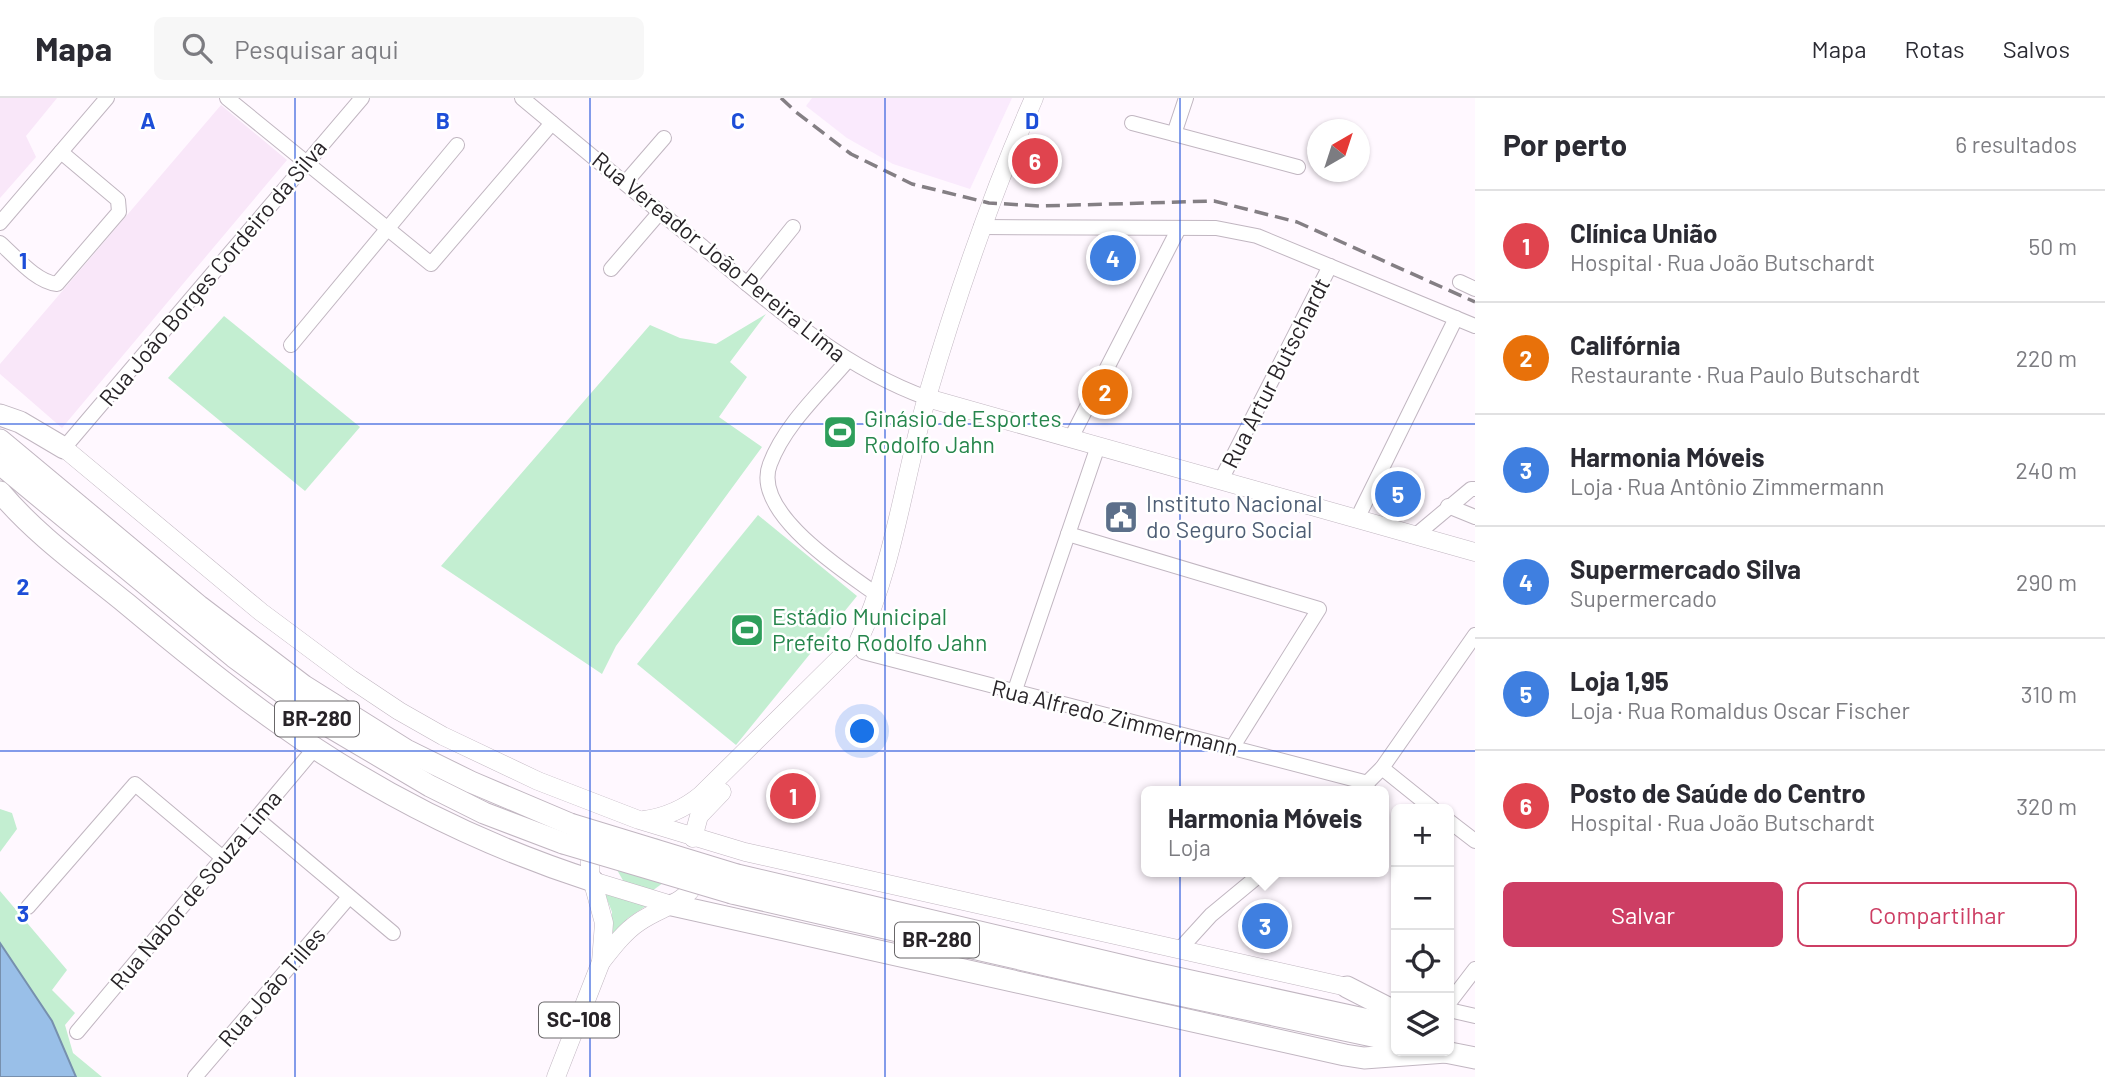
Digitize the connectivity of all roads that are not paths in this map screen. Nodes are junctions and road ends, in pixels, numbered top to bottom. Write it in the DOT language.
graph roads {
  1 [pos="107,98"];
  2 [pos="227,98"];
  3 [pos="362,98"];
  4 [pos="522,98"];
  5 [pos="1034,98"];
  6 [pos="1186,98"];
  7 [pos="552,123"];
  8 [pos="1132,123"];
  9 [pos="1174,134"];
  10 [pos="664,138"];
  11 [pos="457,145"];
  12 [pos="61,152"];
  13 [pos="306,162"];
  14 [pos="1298,167"];
  15 [pos="625,183"];
  16 [pos="660,212"];
  17 [pos="0,223"];
  18 [pos="793,227"];
  19 [pos="981,228"];
  20 [pos="1179,228"];
  21 [pos="388,229"];
  22 [pos="0,243"];
  23 [pos="1330,266"];
  24 [pos="611,269"];
  25 [pos="1460,282"];
  26 [pos="747,284"];
  27 [pos="1475,289"];
  28 [pos="1456,318"];
  29 [pos="1475,326"];
  30 [pos="291,345"];
  31 [pos="848,360"];
  32 [pos="927,398"];
  33 [pos="0,415"];
  34 [pos="1071,438"];
  35 [pos="0,440"];
  36 [pos="1098,446"];
  37 [pos="64,449"];
  38 [pos="0,464"];
  39 [pos="1221,480"];
  40 [pos="1475,489"];
  41 [pos="0,492"];
  42 [pos="1448,506"];
  43 [pos="1475,517"];
  44 [pos="1357,519"];
  45 [pos="1068,534"];
  46 [pos="1416,535"];
  47 [pos="1475,552"];
  48 [pos="876,594"];
  49 [pos="1475,635"];
  50 [pos="858,649"];
  51 [pos="1014,693"];
  52 [pos="315,748"];
  53 [pos="1232,748"];
  54 [pos="1382,768"];
  55 [pos="1361,786"];
  56 [pos="1365,786"];
  57 [pos="1427,804"];
  58 [pos="699,816"];
  59 [pos="257,818"];
  60 [pos="639,820"];
  61 [pos="1454,825"];
  62 [pos="566,834"];
  63 [pos="693,838"];
  64 [pos="1475,841"];
  65 [pos="722,847"];
  66 [pos="223,858"];
  67 [pos="571,874"];
  68 [pos="1257,877"];
  69 [pos="593,881"];
  70 [pos="735,884"];
  71 [pos="349,897"];
  72 [pos="28,907"];
  73 [pos="680,907"];
  74 [pos="602,916"];
  75 [pos="393,933"];
  76 [pos="1180,949"];
  77 [pos="601,962"];
  78 [pos="1475,969"];
  79 [pos="1347,987"];
  80 [pos="1454,996"];
  81 [pos="1391,998"];
  82 [pos="1391,1009"];
  83 [pos="1454,1011"];
  84 [pos="1475,1016"];
  85 [pos="1391,1025"];
  86 [pos="77,1032"];
  87 [pos="1391,1040"];
  88 [pos="1475,1044"];
  89 [pos="1454,1045"];
  90 [pos="1454,1049"];
  91 [pos="1391,1055"];
  92 [pos="1475,1058"];
  93 [pos="195,1077"];
  94 [pos="556,1077"];
  1 -- 12 [label="street"];
  2 -- 13 [label="street"];
  3 -- 13 [label="street, Rua João Borges Cordeiro da Silva"];
  4 -- 7 [label="street, Rua Vereador João Pereira Lima"];
  5 -- 19 [label="main road"];
  6 -- 9 [label="street"];
  7 -- 15 [label="street, Rua Vereador João Pereira Lima"];
  7 -- 21 [label="street"];
  8 -- 9 [label="street"];
  9 -- 14 [label="street"];
  10 -- 15 [label="street"];
  11 -- 21 [label="street"];
  12 -- 17 [label="street"];
  12 -- 22 [label="street"];
  13 -- 21 [label="street"];
  13 -- 37 [label="street, Rua João Borges Cordeiro da Silva"];
  15 -- 16 [label="street, Rua Vereador João Pereira Lima"];
  16 -- 24 [label="street"];
  16 -- 26 [label="street, Rua Vereador João Pereira Lima"];
  18 -- 26 [label="street"];
  19 -- 20 [label="street"];
  19 -- 32 [label="main road"];
  20 -- 23 [label="street"];
  20 -- 34 [label="street"];
  21 -- 30 [label="street"];
  23 -- 28 [label="street"];
  23 -- 39 [label="street, Rua Artur Butschardt"];
  25 -- 27 [label="street"];
  26 -- 31 [label="street, Rua Vereador João Pereira Lima"];
  28 -- 29 [label="street"];
  28 -- 44 [label="street"];
  31 -- 32 [label="street, Rua Vereador João Pereira Lima"];
  31 -- 48 [label="street"];
  32 -- 34 [label="main road"];
  32 -- 48 [label="main road"];
  33 -- 37 [label="highway"];
  34 -- 36 [label="main road"];
  35 -- 62 [label="highway, BR-280"];
  36 -- 39 [label="main road"];
  36 -- 45 [label="street"];
  37 -- 60 [label="main road"];
  38 -- 62 [label="highway, BR-280"];
  39 -- 44 [label="main road"];
  40 -- 42 [label="street"];
  41 -- 52 [label="highway"];
  42 -- 43 [label="street"];
  42 -- 46 [label="street"];
  44 -- 46 [label="main road"];
  45 -- 51 [label="street"];
  45 -- 53 [label="street"];
  46 -- 47 [label="main road"];
  48 -- 50 [label="main road"];
  49 -- 54 [label="street"];
  50 -- 51 [label="street, Rua Alfredo Zimmermann"];
  50 -- 58 [label="main road"];
  50 -- 60 [label="main road"];
  51 -- 53 [label="street, Rua Alfredo Zimmermann"];
  52 -- 59 [label="street, Rua Nabor de Souza Lima"];
  52 -- 67 [label="highway"];
  53 -- 55 [label="street, Rua Alfredo Zimmermann"];
  54 -- 56 [label="street"];
  54 -- 57 [label="street"];
  58 -- 63 [label="main road"];
  58 -- 65 [label="main road"];
  59 -- 66 [label="street, Rua Nabor de Souza Lima"];
  59 -- 71 [label="street"];
  60 -- 63 [label="main road"];
  60 -- 69 [label="main road"];
  61 -- 64 [label="street"];
  62 -- 70 [label="highway, BR-280, bridge"];
  63 -- 65 [label="main road"];
  63 -- 73 [label="main road"];
  65 -- 76 [label="main road"];
  66 -- 72 [label="street"];
  66 -- 86 [label="street, Rua Nabor de Souza Lima"];
  67 -- 69 [label="highway"];
  67 -- 74 [label="main road"];
  68 -- 76 [label="street"];
  69 -- 73 [label="main road"];
  69 -- 74 [label="main road, SC-108"];
  70 -- 85 [label="highway, BR-280"];
  70 -- 87 [label="highway, BR-280"];
  71 -- 75 [label="street"];
  71 -- 93 [label="street, Rua João Tilles"];
  73 -- 77 [label="main road, SC-108"];
  73 -- 91 [label="highway"];
  74 -- 77 [label="main road, SC-108"];
  76 -- 79 [label="main road"];
  77 -- 94 [label="main road, SC-108"];
  78 -- 80 [label="street"];
  79 -- 81 [label="street"];
  79 -- 82 [label="highway"];
  83 -- 84 [label="street"];
  88 -- 89 [label="highway"];
  90 -- 92 [label="highway"];
}
